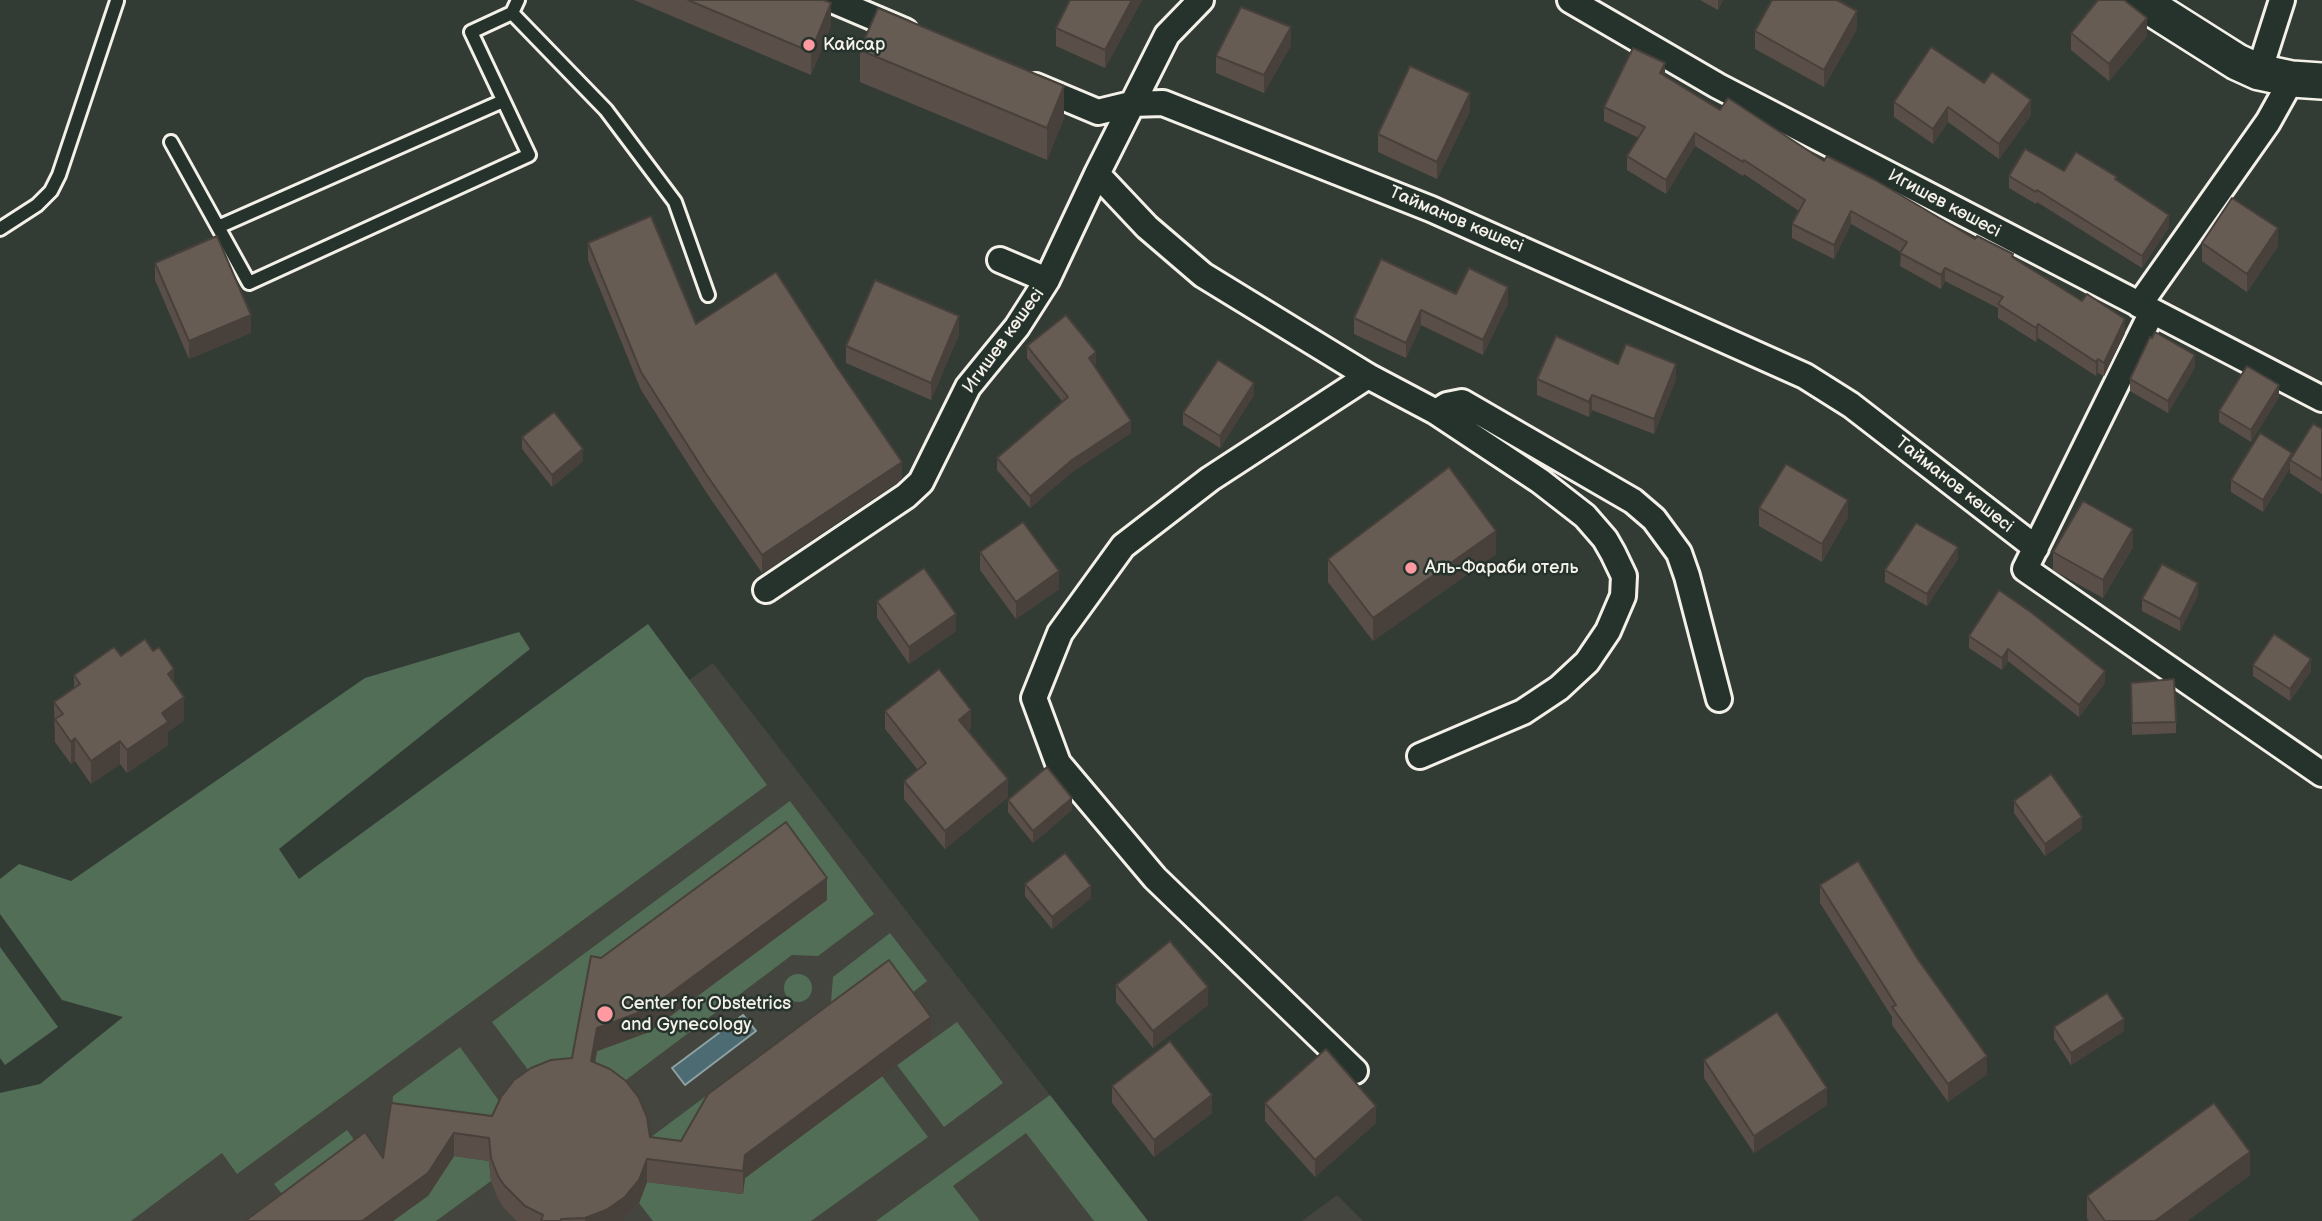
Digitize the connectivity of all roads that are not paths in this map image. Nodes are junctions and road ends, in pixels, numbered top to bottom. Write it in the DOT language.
graph roads {
  1 [pos="518,0"];
  2 [pos="832,0"];
  3 [pos="1201,0"];
  4 [pos="1570,0"];
  5 [pos="2139,0"];
  6 [pos="2282,0"];
  7 [pos="117,2"];
  8 [pos="512,13"];
  9 [pos="926,40"];
  10 [pos="1012,76"];
  11 [pos="2291,77"];
  12 [pos="503,101"];
  13 [pos="1131,104"];
  14 [pos="171,142"];
  15 [pos="1097,174"];
  16 [pos="218,227"];
  17 [pos="0,229"];
  18 [pos="1000,260"];
  19 [pos="1047,280"];
  20 [pos="708,295"];
  21 [pos="2146,309"];
  22 [pos="1368,376"];
  23 [pos="2322,399"];
  24 [pos="1436,412"];
  25 [pos="2036,548"];
  26 [pos="766,590"];
  27 [pos="1719,699"];
  28 [pos="1420,756"];
  29 [pos="2322,774"];
  30 [pos="1355,1071"];
  1 -- 8 [label="lane"];
  2 -- 9 [label="street"];
  3 -- 13 [label="street, Игишев көшесі"];
  4 -- 21 [label="street, Игишев көшесі"];
  5 -- 11 [label="street"];
  6 -- 11 [label="street"];
  7 -- 17 [label="lane"];
  8 -- 12 [label="lane"];
  8 -- 20 [label="lane"];
  10 -- 13 [label="street, Тайманов көшесі"];
  11 -- 21 [label="street"];
  12 -- 16 [label="lane"];
  12 -- 16 [label="lane"];
  13 -- 15 [label="street, Игишев көшесі"];
  13 -- 25 [label="street, Тайманов көшесі"];
  14 -- 16 [label="lane"];
  15 -- 19 [label="street, Игишев көшесі"];
  15 -- 22 [label="street"];
  18 -- 19 [label="street"];
  19 -- 26 [label="street, Игишев көшесі"];
  21 -- 23 [label="street, Игишев көшесі"];
  21 -- 25 [label="street"];
  22 -- 24 [label="street"];
  22 -- 30 [label="street"];
  24 -- 27 [label="street"];
  24 -- 28 [label="street"];
  25 -- 29 [label="street"];
}
